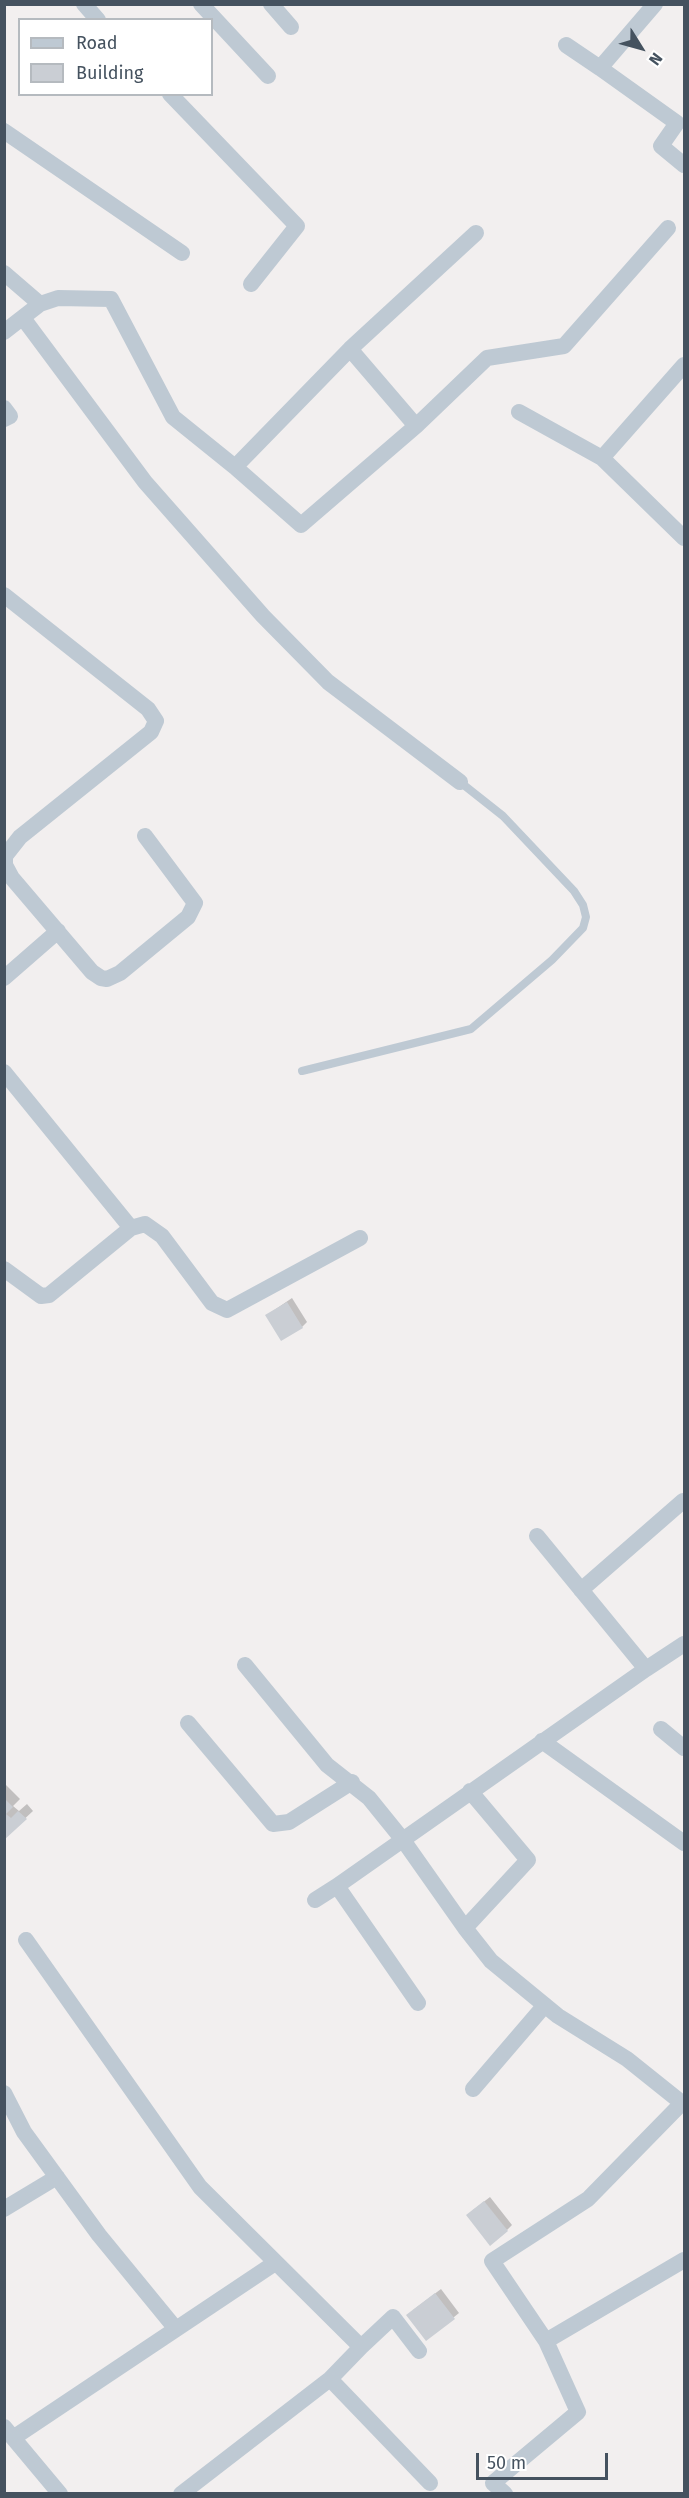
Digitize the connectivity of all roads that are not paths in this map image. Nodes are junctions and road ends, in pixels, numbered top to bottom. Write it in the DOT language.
graph roads {
  1 [pos="84,4"];
  2 [pos="201,4"];
  3 [pos="271,4"];
  4 [pos="655,4"];
  5 [pos="96,18"];
  6 [pos="291,27"];
  7 [pos="566,45"];
  8 [pos="600,68"];
  9 [pos="268,76"];
  10 [pos="172,96"];
  11 [pos="681,119"];
  12 [pos="4,131"];
  13 [pos="684,165"];
  14 [pos="668,228"];
  15 [pos="476,233"];
  16 [pos="182,253"];
  17 [pos="4,273"];
  18 [pos="251,284"];
  19 [pos="40,304"];
  20 [pos="23,318"];
  21 [pos="4,332"];
  22 [pos="350,349"];
  23 [pos="684,365"];
  24 [pos="4,408"];
  25 [pos="519,412"];
  26 [pos="4,419"];
  27 [pos="416,426"];
  28 [pos="602,458"];
  29 [pos="234,467"];
  30 [pos="684,538"];
  31 [pos="4,595"];
  32 [pos="460,782"];
  33 [pos="145,836"];
  34 [pos="5,865"];
  35 [pos="58,932"];
  36 [pos="4,978"];
  37 [pos="302,1071"];
  38 [pos="4,1072"];
  39 [pos="131,1228"];
  40 [pos="360,1238"];
  41 [pos="4,1269"];
  42 [pos="683,1501"];
  43 [pos="537,1536"];
  44 [pos="582,1590"];
  45 [pos="684,1644"];
  46 [pos="245,1665"];
  47 [pos="646,1669"];
  48 [pos="188,1723"];
  49 [pos="661,1730"];
  50 [pos="543,1741"];
  51 [pos="684,1748"];
  52 [pos="352,1782"];
  53 [pos="470,1791"];
  54 [pos="403,1839"];
  55 [pos="684,1843"];
  56 [pos="337,1886"];
  57 [pos="315,1900"];
  58 [pos="465,1928"];
  59 [pos="26,1940"];
  60 [pos="418,2003"];
  61 [pos="545,2005"];
  62 [pos="473,2088"];
  63 [pos="4,2093"];
  64 [pos="683,2101"];
  65 [pos="57,2177"];
  66 [pos="4,2209"];
  67 [pos="684,2260"];
  68 [pos="275,2263"];
  69 [pos="176,2329"];
  70 [pos="546,2341"];
  71 [pos="362,2347"];
  72 [pos="419,2351"];
  73 [pos="330,2379"];
  74 [pos="9,2433"];
  75 [pos="430,2483"];
  76 [pos="60,2493"];
  77 [pos="181,2493"];
  78 [pos="505,2493"];
  1 -- 5 [label="street"];
  2 -- 9 [label="street"];
  3 -- 6 [label="street"];
  4 -- 8 [label="street"];
  7 -- 8 [label="street"];
  8 -- 11 [label="street"];
  10 -- 18 [label="street"];
  11 -- 13 [label="street"];
  12 -- 16 [label="street"];
  14 -- 27 [label="street"];
  15 -- 22 [label="street"];
  17 -- 19 [label="street"];
  19 -- 20 [label="street"];
  19 -- 29 [label="street"];
  20 -- 21 [label="street"];
  20 -- 32 [label="street"];
  22 -- 27 [label="street"];
  22 -- 29 [label="street"];
  23 -- 28 [label="street"];
  24 -- 26 [label="street"];
  25 -- 28 [label="street"];
  27 -- 29 [label="street"];
  28 -- 30 [label="street"];
  31 -- 34 [label="street"];
  32 -- 37 [label="lane"];
  33 -- 35 [label="street"];
  34 -- 35 [label="street"];
  35 -- 36 [label="street"];
  38 -- 39 [label="street"];
  39 -- 40 [label="street"];
  39 -- 41 [label="street"];
  42 -- 44 [label="street"];
  43 -- 44 [label="street"];
  44 -- 47 [label="street"];
  45 -- 47 [label="street"];
  46 -- 52 [label="street"];
  47 -- 50 [label="street"];
  48 -- 52 [label="street"];
  49 -- 51 [label="street"];
  50 -- 53 [label="street"];
  50 -- 55 [label="street"];
  52 -- 54 [label="street"];
  53 -- 54 [label="street"];
  53 -- 58 [label="street"];
  54 -- 56 [label="street"];
  54 -- 58 [label="street"];
  56 -- 57 [label="street"];
  56 -- 60 [label="street"];
  58 -- 61 [label="street"];
  59 -- 68 [label="street"];
  61 -- 62 [label="street"];
  61 -- 64 [label="street"];
  63 -- 65 [label="street"];
  64 -- 70 [label="street"];
  65 -- 66 [label="street"];
  65 -- 69 [label="street"];
  67 -- 70 [label="street"];
  68 -- 69 [label="street"];
  68 -- 71 [label="street"];
  69 -- 74 [label="street"];
  70 -- 78 [label="street"];
  71 -- 72 [label="street"];
  71 -- 73 [label="street"];
  73 -- 75 [label="street"];
  73 -- 77 [label="street"];
  74 -- 76 [label="street"];
}
